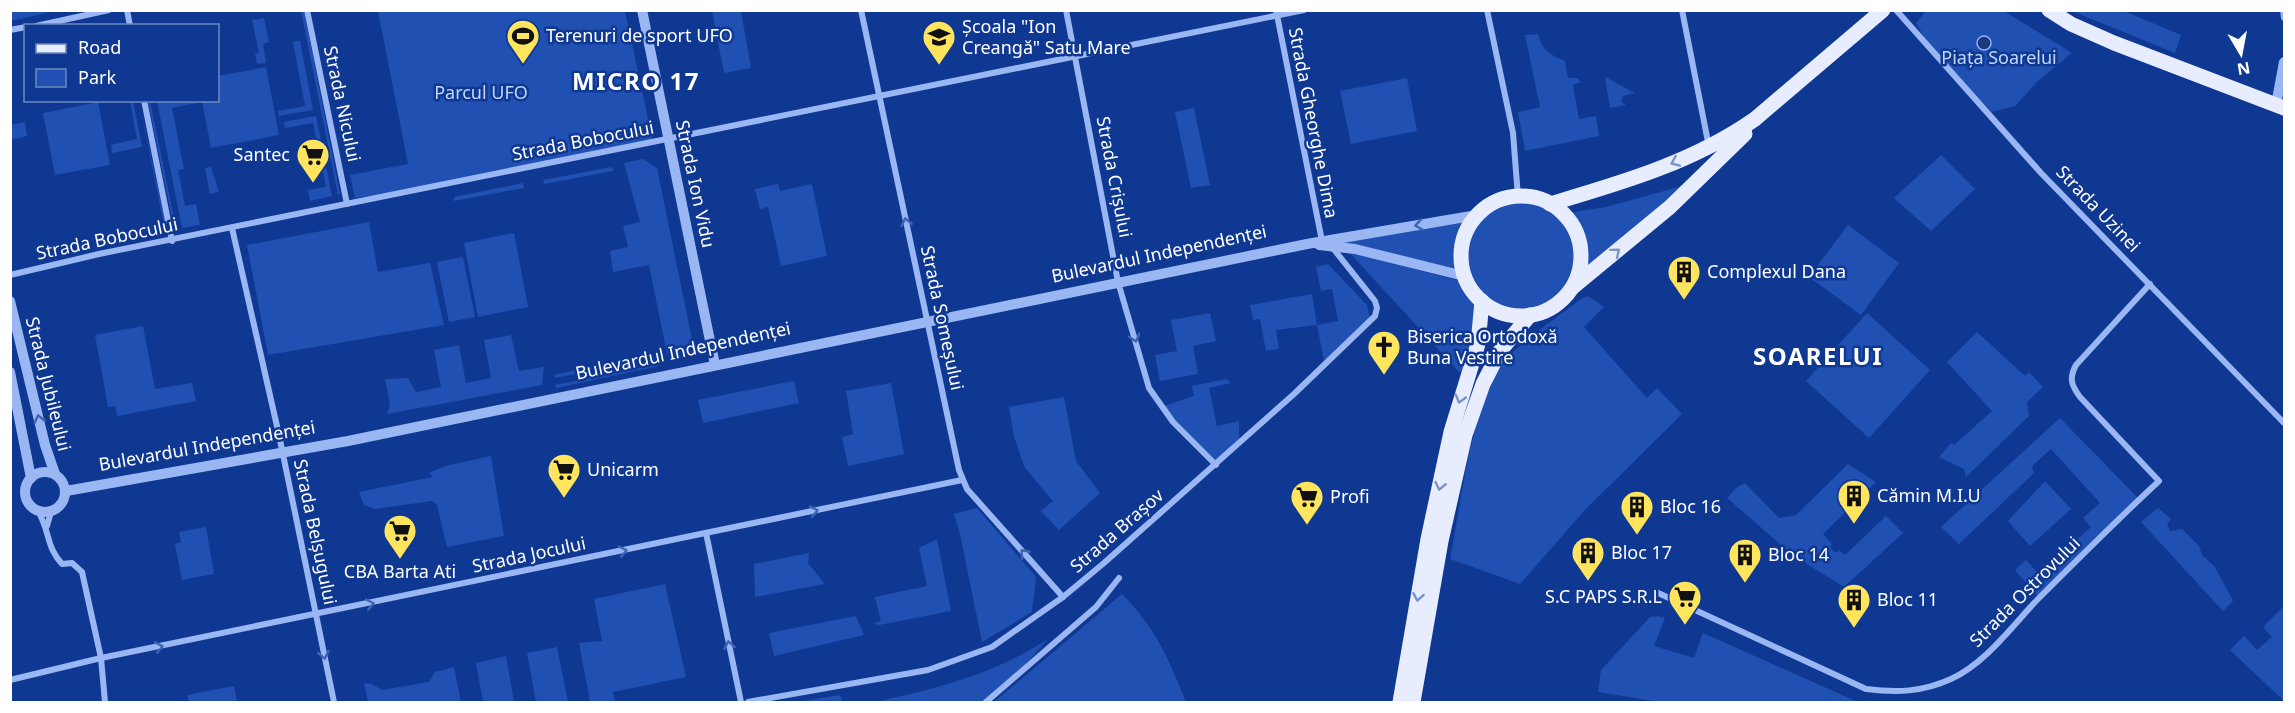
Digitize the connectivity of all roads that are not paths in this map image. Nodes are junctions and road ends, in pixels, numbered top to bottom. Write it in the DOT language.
graph roads {
  1 [pos="109,10"];
  2 [pos="307,10"];
  3 [pos="642,10"];
  4 [pos="861,10"];
  5 [pos="1066,10"];
  6 [pos="1304,10"];
  7 [pos="1487,10"];
  8 [pos="1682,10"];
  9 [pos="1883,10"];
  10 [pos="1896,10"];
  11 [pos="2283,10"];
  12 [pos="2049,11"];
  13 [pos="1276,13"];
  14 [pos="2284,18"];
  15 [pos="45,24"];
  16 [pos="1075,55"];
  17 [pos="2284,62"];
  18 [pos="1795,86"];
  19 [pos="880,96"];
  20 [pos="144,102"];
  21 [pos="2280,106"];
  22 [pos="669,139"];
  23 [pos="1709,147"];
  24 [pos="1518,197"];
  25 [pos="347,204"];
  26 [pos="1550,204"];
  27 [pos="1477,215"];
  28 [pos="232,228"];
  29 [pos="172,241"];
  30 [pos="1327,244"];
  31 [pos="10,275"];
  32 [pos="1464,276"];
  33 [pos="1118,282"];
  34 [pos="2150,284"];
  35 [pos="1571,289"];
  36 [pos="10,301"];
  37 [pos="1482,302"];
  38 [pos="1530,315"];
  39 [pos="928,321"];
  40 [pos="715,365"];
  41 [pos="10,372"];
  42 [pos="2284,423"];
  43 [pos="283,453"];
  44 [pos="1216,465"];
  45 [pos="56,474"];
  46 [pos="31,478"];
  47 [pos="962,480"];
  48 [pos="66,491"];
  49 [pos="38,511"];
  50 [pos="51,512"];
  51 [pos="47,526"];
  52 [pos="706,533"];
  53 [pos="1435,540"];
  54 [pos="1119,578"];
  55 [pos="1656,592"];
  56 [pos="1063,597"];
  57 [pos="316,615"];
  58 [pos="101,658"];
  59 [pos="10,680"];
  60 [pos="105,702"];
  61 [pos="334,702"];
  62 [pos="741,702"];
  63 [pos="748,702"];
  64 [pos="986,702"];
  65 [pos="1400,702"];
  66 [pos="1413,702"];
  1 -- 15 [label="street"];
  2 -- 25 [label="street, Strada Nicului"];
  3 -- 22 [label="street, Strada Ion Vidu"];
  4 -- 19 [label="street, Strada Someșului"];
  5 -- 16 [label="street, Strada Crișului"];
  6 -- 13 [label="street, Strada Bobocului"];
  7 -- 24 [label="street"];
  8 -- 23 [label="street"];
  9 -- 18 [label="main road, Bulevardul Independenței"];
  10 -- 34 [label="street, Strada Uzinei"];
  11 -- 14 [label="street"];
  12 -- 21 [label="main road"];
  13 -- 16 [label="street, Strada Bobocului"];
  13 -- 30 [label="street, Strada Gheorghe Dima"];
  16 -- 19 [label="street, Strada Bobocului"];
  16 -- 33 [label="street, Strada Crișului"];
  17 -- 21 [label="street"];
  18 -- 23 [label="main road, Bulevardul Independenței"];
  35 -- 18 [label="main road, one-way"];
  19 -- 22 [label="street, Strada Bobocului"];
  39 -- 19 [label="street, Strada Someșului, one-way"];
  20 -- 29 [label="street"];
  22 -- 25 [label="street, Strada Bobocului"];
  22 -- 40 [label="street, Strada Ion Vidu"];
  23 -- 26 [label="main road, Bulevardul Independenței, one-way"];
  24 -- 26 [label="main road, Bulevardul Independenței"];
  24 -- 27 [label="main road, Bulevardul Independenței"];
  25 -- 28 [label="street, Strada Bobocului"];
  26 -- 35 [label="main road"];
  27 -- 30 [label="street, Bulevardul Independenței, one-way"];
  27 -- 32 [label="main road"];
  28 -- 29 [label="street, Strada Bobocului"];
  28 -- 43 [label="street, Strada Belșugului"];
  29 -- 31 [label="street, Strada Bobocului"];
  30 -- 32 [label="street, Bulevardul Independenței"];
  30 -- 33 [label="street, Bulevardul Independenței"];
  30 -- 44 [label="street, Strada Brașov"];
  32 -- 37 [label="main road"];
  33 -- 39 [label="street, Bulevardul Independenței"];
  33 -- 44 [label="street, Strada Crișului, one-way"];
  34 -- 42 [label="street, Strada Uzinei"];
  34 -- 55 [label="street, Strada Ostrovului"];
  35 -- 38 [label="main road"];
  45 -- 36 [label="street, Strada Jubileului, one-way"];
  37 -- 38 [label="main road"];
  37 -- 53 [label="main road, one-way"];
  38 -- 53 [label="main road"];
  39 -- 40 [label="street, Bulevardul Independenței"];
  39 -- 47 [label="street, Strada Someșului"];
  40 -- 43 [label="street, Bulevardul Independenței"];
  41 -- 46 [label="street, Strada Jubileului"];
  43 -- 48 [label="street, Bulevardul Independenței"];
  43 -- 57 [label="street, Strada Belșugului"];
  44 -- 56 [label="street, Strada Brașov"];
  45 -- 46 [label="street"];
  45 -- 48 [label="street"];
  46 -- 49 [label="street"];
  52 -- 47 [label="street, Strada Jocului, one-way"];
  56 -- 47 [label="street, Strada Someșului, one-way"];
  48 -- 50 [label="street"];
  49 -- 50 [label="street"];
  49 -- 51 [label="street"];
  50 -- 51 [label="street"];
  51 -- 58 [label="street"];
  57 -- 52 [label="street, Strada Jocului, one-way"];
  62 -- 52 [label="street, one-way"];
  53 -- 65 [label="main road, one-way"];
  53 -- 66 [label="main road"];
  54 -- 64 [label="street"];
  56 -- 63 [label="street, Strada Brașov"];
  58 -- 57 [label="street, Strada Jocului, one-way"];
  57 -- 61 [label="street, Strada Belșugului, one-way"];
  58 -- 59 [label="street, Strada Jocului"];
  58 -- 60 [label="street"];
}
